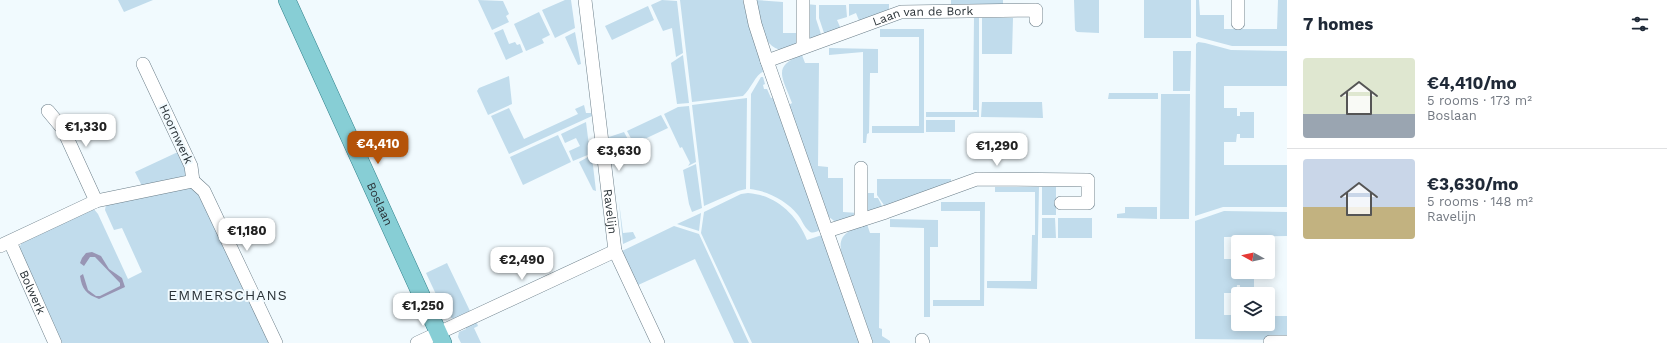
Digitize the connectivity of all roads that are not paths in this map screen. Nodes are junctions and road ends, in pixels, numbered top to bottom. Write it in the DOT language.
graph roads {
  1 [pos="287,0"];
  2 [pos="585,0"];
  3 [pos="750,0"];
  4 [pos="803,0"];
  5 [pos="1238,0"];
  6 [pos="1036,20"];
  7 [pos="1238,23"];
  8 [pos="803,47"];
  9 [pos="767,61"];
  10 [pos="143,64"];
  11 [pos="48,111"];
  12 [pos="861,168"];
  13 [pos="193,181"];
  14 [pos="96,201"];
  15 [pos="1061,203"];
  16 [pos="861,220"];
  17 [pos="827,231"];
  18 [pos="4,241"];
  19 [pos="615,251"];
  20 [pos="441,338"];
  21 [pos="1270,342"];
  22 [pos="1287,342"];
  23 [pos="56,343"];
  24 [pos="276,343"];
  25 [pos="417,343"];
  26 [pos="658,343"];
  27 [pos="866,343"];
  1 -- 20 [label="main road, Boslaan"];
  2 -- 19 [label="street, Ravelijn"];
  3 -- 9 [label="street"];
  4 -- 8 [label="street"];
  5 -- 7 [label="street"];
  6 -- 8 [label="street, Laan van de Bork"];
  8 -- 9 [label="street, Laan van de Bork"];
  9 -- 17 [label="street"];
  10 -- 13 [label="street, Hoornwerk"];
  11 -- 14 [label="street"];
  12 -- 16 [label="street"];
  13 -- 14 [label="street, Hoornwerk"];
  13 -- 24 [label="street"];
  14 -- 18 [label="street, Hoornwerk"];
  15 -- 16 [label="street"];
  16 -- 17 [label="street"];
  17 -- 27 [label="street"];
  18 -- 23 [label="street, Bolwerk"];
  19 -- 20 [label="street"];
  19 -- 26 [label="street, Ravelijn"];
  20 -- 25 [label="street"];
  21 -- 22 [label="street"];
}
